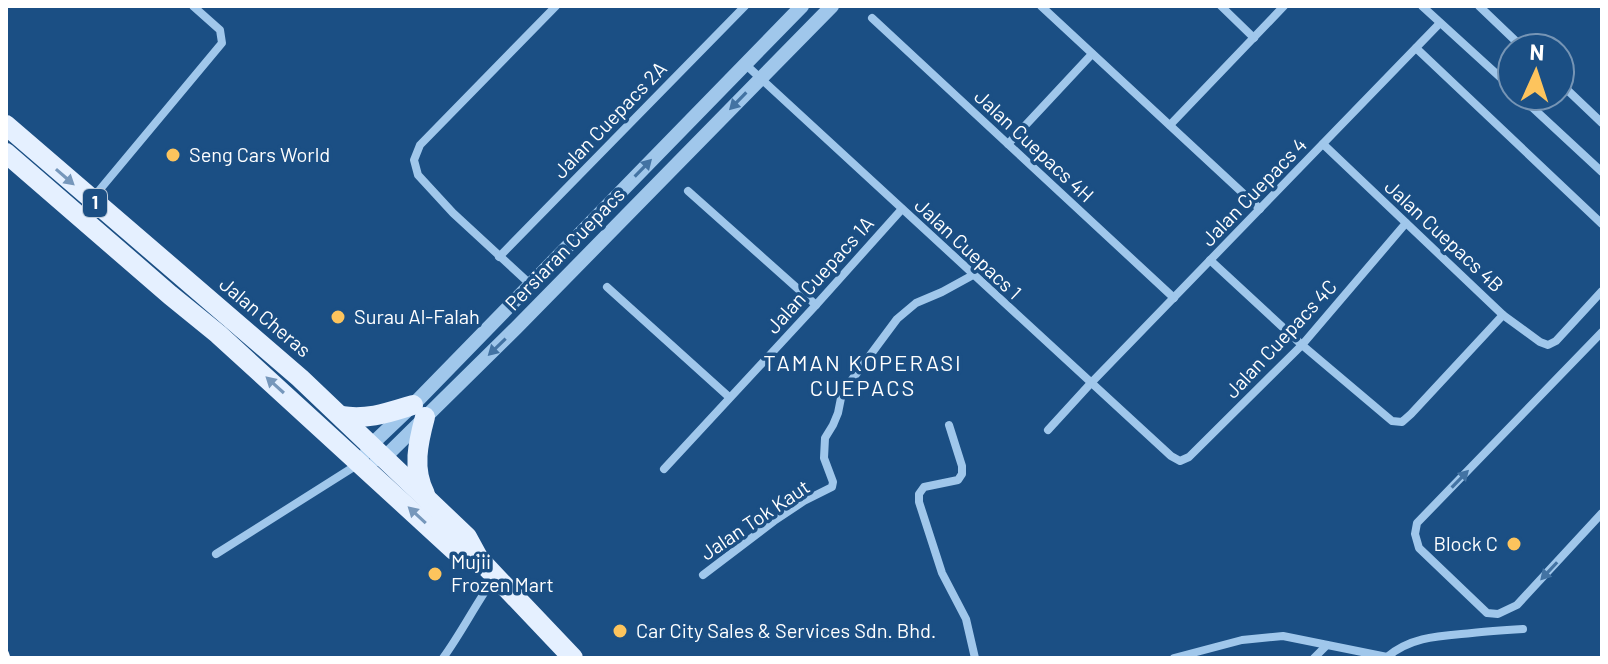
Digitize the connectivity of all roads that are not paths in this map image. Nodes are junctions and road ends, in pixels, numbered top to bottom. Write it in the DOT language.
graph roads {
  1 [pos="193,6"];
  2 [pos="556,6"];
  3 [pos="745,6"];
  4 [pos="802,6"];
  5 [pos="832,6"];
  6 [pos="1041,6"];
  7 [pos="1221,6"];
  8 [pos="1284,6"];
  9 [pos="1422,6"];
  10 [pos="1479,6"];
  11 [pos="872,18"];
  12 [pos="1440,23"];
  13 [pos="1506,32"];
  14 [pos="1254,38"];
  15 [pos="1416,48"];
  16 [pos="1092,54"];
  17 [pos="745,64"];
  18 [pos="1496,74"];
  19 [pos="760,78"];
  20 [pos="1576,98"];
  21 [pos="1538,112"];
  22 [pos="1602,123"];
  23 [pos="6,125"];
  24 [pos="1170,125"];
  25 [pos="1008,144"];
  26 [pos="1323,144"];
  27 [pos="6,153"];
  28 [pos="1602,156"];
  29 [pos="1594,163"];
  30 [pos="1602,172"];
  31 [pos="688,191"];
  32 [pos="91,200"];
  33 [pos="902,209"];
  34 [pos="1260,209"];
  35 [pos="1406,223"];
  36 [pos="1602,224"];
  37 [pos="499,257"];
  38 [pos="1210,260"];
  39 [pos="973,275"];
  40 [pos="530,284"];
  41 [pos="607,287"];
  42 [pos="1602,291"];
  43 [pos="1174,298"];
  44 [pos="816,305"];
  45 [pos="1503,315"];
  46 [pos="1602,332"];
  47 [pos="1302,345"];
  48 [pos="1091,383"];
  49 [pos="729,397"];
  50 [pos="419,411"];
  51 [pos="341,416"];
  52 [pos="949,425"];
  53 [pos="1048,430"];
  54 [pos="372,455"];
  55 [pos="1171,456"];
  56 [pos="664,469"];
  57 [pos="426,498"];
  58 [pos="1602,513"];
  59 [pos="216,554"];
  60 [pos="479,559"];
  61 [pos="703,575"];
  62 [pos="495,576"];
  63 [pos="1523,629"];
  64 [pos="1326,646"];
  65 [pos="1347,654"];
  66 [pos="1390,657"];
  67 [pos="443,658"];
  68 [pos="573,658"];
  69 [pos="975,658"];
  70 [pos="1174,658"];
  71 [pos="1314,658"];
  1 -- 32 [label="street"];
  2 -- 37 [label="street"];
  3 -- 37 [label="street, Jalan Cuepacs 2A"];
  4 -- 17 [label="street, Persiaran Cuepacs"];
  5 -- 19 [label="street, Persiaran Cuepacs"];
  6 -- 16 [label="street"];
  7 -- 14 [label="street"];
  8 -- 14 [label="street"];
  9 -- 12 [label="street"];
  10 -- 13 [label="street"];
  11 -- 25 [label="street, Jalan Cuepacs 4H"];
  12 -- 15 [label="street, Jalan Cuepacs 4"];
  12 -- 18 [label="street"];
  14 -- 24 [label="street"];
  15 -- 26 [label="street, Jalan Cuepacs 4"];
  15 -- 36 [label="street"];
  16 -- 24 [label="street"];
  16 -- 25 [label="street"];
  17 -- 19 [label="street, Jalan Cuepacs 1"];
  40 -- 17 [label="street, Persiaran Cuepacs, one-way"];
  19 -- 33 [label="street, Jalan Cuepacs 1"];
  19 -- 50 [label="street, Persiaran Cuepacs, one-way"];
  20 -- 22 [label="street"];
  21 -- 29 [label="street"];
  23 -- 32 [label="main road, Jalan Cheras / 1, one-way"];
  24 -- 34 [label="street"];
  25 -- 43 [label="street, Jalan Cuepacs 4H"];
  26 -- 34 [label="street, Jalan Cuepacs 4"];
  26 -- 35 [label="street, Jalan Cuepacs 4B"];
  54 -- 27 [label="main road, Jalan Cheras / 1, one-way"];
  28 -- 29 [label="street"];
  29 -- 30 [label="street"];
  31 -- 44 [label="street"];
  32 -- 51 [label="main road, Jalan Cheras / 1"];
  33 -- 39 [label="street, Jalan Cuepacs 1"];
  33 -- 44 [label="street, Jalan Cuepacs 1A"];
  34 -- 38 [label="street, Jalan Cuepacs 4"];
  35 -- 45 [label="street, Jalan Cuepacs 4B"];
  35 -- 47 [label="street, Jalan Cuepacs 4C"];
  37 -- 40 [label="street"];
  38 -- 43 [label="street, Jalan Cuepacs 4"];
  38 -- 47 [label="street"];
  39 -- 48 [label="street, Jalan Cuepacs 1"];
  39 -- 61 [label="street, Jalan Tok Kaut"];
  40 -- 50 [label="street, Persiaran Cuepacs"];
  41 -- 49 [label="street"];
  42 -- 45 [label="street, Jalan Cuepacs 4B"];
  43 -- 48 [label="street, Jalan Cuepacs 4"];
  44 -- 49 [label="street, Jalan Cuepacs 1A"];
  45 -- 47 [label="street"];
  58 -- 46 [label="street, one-way"];
  47 -- 55 [label="street, Jalan Cuepacs 4C"];
  48 -- 53 [label="street, Jalan Cuepacs 4"];
  48 -- 55 [label="street, Jalan Cuepacs 1"];
  49 -- 56 [label="street, Jalan Cuepacs 1A"];
  50 -- 51 [label="main road"];
  50 -- 54 [label="street, Persiaran Cuepacs"];
  50 -- 57 [label="main road"];
  51 -- 54 [label="main road, Jalan Cheras / 1"];
  52 -- 69 [label="street"];
  54 -- 57 [label="main road, Jalan Cheras / 1"];
  54 -- 59 [label="street"];
  60 -- 54 [label="main road, Jalan Cheras / 1, one-way"];
  57 -- 60 [label="main road, Jalan Cheras / 1"];
  60 -- 62 [label="main road, Jalan Cheras / 1"];
  62 -- 67 [label="street"];
  62 -- 68 [label="main road, Jalan Cheras / 1"];
  63 -- 66 [label="street"];
  64 -- 65 [label="street"];
  64 -- 70 [label="street"];
  64 -- 71 [label="street"];
  65 -- 66 [label="street"];
}
